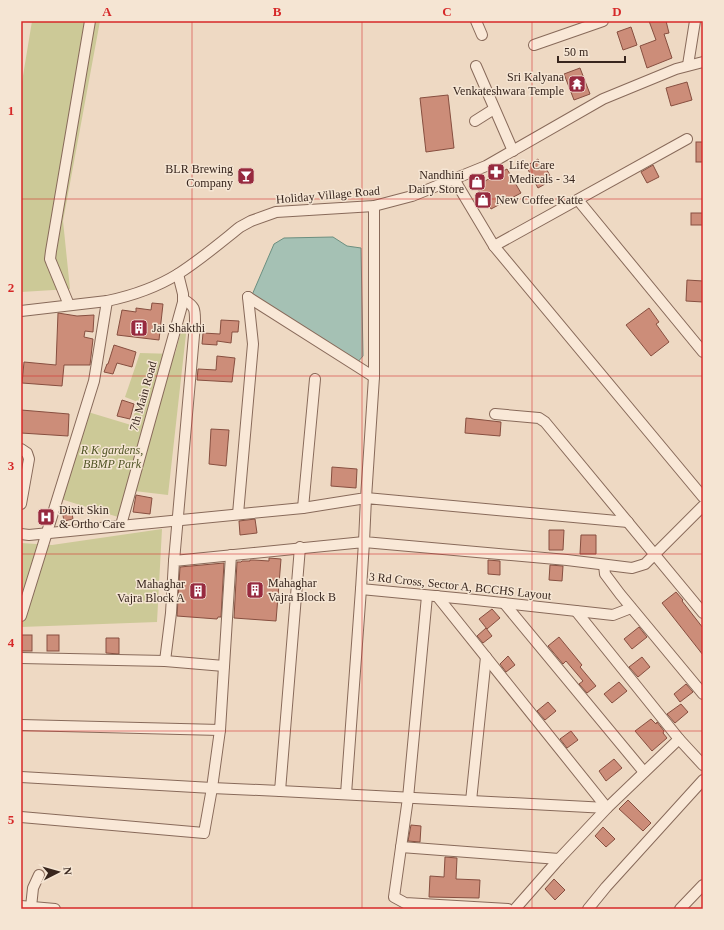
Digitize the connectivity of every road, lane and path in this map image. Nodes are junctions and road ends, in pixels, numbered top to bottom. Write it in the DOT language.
graph roads {
  1 [pos="90,21"];
  2 [pos="604,21"];
  3 [pos="695,21"];
  4 [pos="478,22"];
  5 [pos="482,35"];
  6 [pos="534,45"];
  7 [pos="703,62"];
  8 [pos="476,66"];
  9 [pos="688,66"];
  10 [pos="494,109"];
  11 [pos="475,121"];
  12 [pos="687,139"];
  13 [pos="513,151"];
  14 [pos="454,179"];
  15 [pos="578,200"];
  16 [pos="374,206"];
  17 [pos="494,246"];
  18 [pos="178,274"];
  19 [pos="183,299"];
  20 [pos="107,301"];
  21 [pos="69,305"];
  22 [pos="21,311"];
  23 [pos="703,352"];
  24 [pos="374,377"];
  25 [pos="315,379"];
  26 [pos="495,414"];
  27 [pos="21,449"];
  28 [pos="703,497"];
  29 [pos="366,498"];
  30 [pos="21,504"];
  31 [pos="703,506"];
  32 [pos="303,508"];
  33 [pos="238,514"];
  34 [pos="179,520"];
  35 [pos="628,522"];
  36 [pos="121,525"];
  37 [pos="47,533"];
  38 [pos="21,534"];
  39 [pos="364,542"];
  40 [pos="300,548"];
  41 [pos="654,554"];
  42 [pos="230,555"];
  43 [pos="174,561"];
  44 [pos="604,564"];
  45 [pos="361,590"];
  46 [pos="432,596"];
  47 [pos="504,603"];
  48 [pos="631,608"];
  49 [pos="576,611"];
  50 [pos="703,613"];
  51 [pos="21,616"];
  52 [pos="486,657"];
  53 [pos="21,658"];
  54 [pos="165,661"];
  55 [pos="224,666"];
  56 [pos="703,694"];
  57 [pos="21,725"];
  58 [pos="220,730"];
  59 [pos="679,738"];
  60 [pos="703,765"];
  61 [pos="644,772"];
  62 [pos="21,778"];
  63 [pos="703,780"];
  64 [pos="212,788"];
  65 [pos="280,791"];
  66 [pos="346,794"];
  67 [pos="408,798"];
  68 [pos="471,801"];
  69 [pos="607,808"];
  70 [pos="21,817"];
  71 [pos="401,847"];
  72 [pos="559,859"];
  73 [pos="39,875"];
  74 [pos="703,885"];
  75 [pos="394,898"];
  76 [pos="26,906"];
  77 [pos="55,909"];
  78 [pos="393,909"];
  79 [pos="508,909"];
  80 [pos="515,909"];
  81 [pos="588,909"];
  82 [pos="680,909"];
  1 -- 21 [label="street"];
  2 -- 6 [label="street"];
  3 -- 9 [label="street"];
  4 -- 5 [label="street"];
  7 -- 9 [label="street, Holiday Village Road"];
  8 -- 10 [label="street"];
  9 -- 13 [label="street, Holiday Village Road"];
  10 -- 11 [label="street"];
  10 -- 13 [label="street"];
  12 -- 15 [label="street"];
  13 -- 14 [label="street, Holiday Village Road"];
  14 -- 16 [label="street, Holiday Village Road"];
  14 -- 17 [label="street"];
  15 -- 17 [label="street"];
  15 -- 23 [label="street"];
  16 -- 18 [label="street, Holiday Village Road"];
  16 -- 24 [label="street, 3 Rd Cross, Sector A, BCCHS Layout"];
  17 -- 28 [label="street"];
  18 -- 19 [label="street, 7th Main Road"];
  18 -- 20 [label="street, Holiday Village Road"];
  19 -- 34 [label="street"];
  19 -- 36 [label="street, 7th Main Road"];
  20 -- 21 [label="street, Holiday Village Road"];
  20 -- 37 [label="street"];
  21 -- 22 [label="street, Holiday Village Road"];
  24 -- 29 [label="street, 3 Rd Cross, Sector A, BCCHS Layout"];
  24 -- 33 [label="street"];
  25 -- 32 [label="street"];
  26 -- 35 [label="street"];
  27 -- 30 [label="street"];
  29 -- 32 [label="street"];
  29 -- 35 [label="street"];
  29 -- 39 [label="street, 3 Rd Cross, Sector A, BCCHS Layout"];
  31 -- 41 [label="street"];
  32 -- 33 [label="street"];
  33 -- 34 [label="street"];
  34 -- 36 [label="street"];
  34 -- 43 [label="street"];
  35 -- 41 [label="street"];
  36 -- 37 [label="street"];
  37 -- 38 [label="street"];
  37 -- 51 [label="street"];
  39 -- 40 [label="street"];
  39 -- 44 [label="street"];
  39 -- 45 [label="street, 3 Rd Cross, Sector A, BCCHS Layout"];
  40 -- 42 [label="street"];
  40 -- 65 [label="street"];
  41 -- 44 [label="street"];
  41 -- 50 [label="street"];
  42 -- 43 [label="street"];
  42 -- 55 [label="street"];
  43 -- 54 [label="street"];
  44 -- 48 [label="street"];
  45 -- 46 [label="street, 3 Rd Cross, Sector A, BCCHS Layout"];
  45 -- 66 [label="street"];
  46 -- 47 [label="street, 3 Rd Cross, Sector A, BCCHS Layout"];
  46 -- 52 [label="street"];
  46 -- 67 [label="street"];
  47 -- 49 [label="street, 3 Rd Cross, Sector A, BCCHS Layout"];
  47 -- 61 [label="street"];
  48 -- 49 [label="street, 3 Rd Cross, Sector A, BCCHS Layout"];
  48 -- 56 [label="street"];
  49 -- 59 [label="street"];
  52 -- 68 [label="street"];
  52 -- 69 [label="street"];
  53 -- 54 [label="street"];
  54 -- 55 [label="street"];
  55 -- 58 [label="street"];
  57 -- 58 [label="street"];
  58 -- 64 [label="street"];
  59 -- 60 [label="street"];
  59 -- 61 [label="street"];
  61 -- 69 [label="street"];
  62 -- 64 [label="street"];
  63 -- 81 [label="street"];
  64 -- 65 [label="street"];
  64 -- 70 [label="street"];
  65 -- 66 [label="street"];
  66 -- 67 [label="street"];
  67 -- 68 [label="street"];
  67 -- 71 [label="street"];
  68 -- 69 [label="street"];
  69 -- 72 [label="street"];
  71 -- 72 [label="street"];
  71 -- 75 [label="street"];
  72 -- 80 [label="street"];
  73 -- 76 [label="street"];
  74 -- 82 [label="street"];
  75 -- 78 [label="street"];
  75 -- 79 [label="street"];
  76 -- 77 [label="street"];
}
